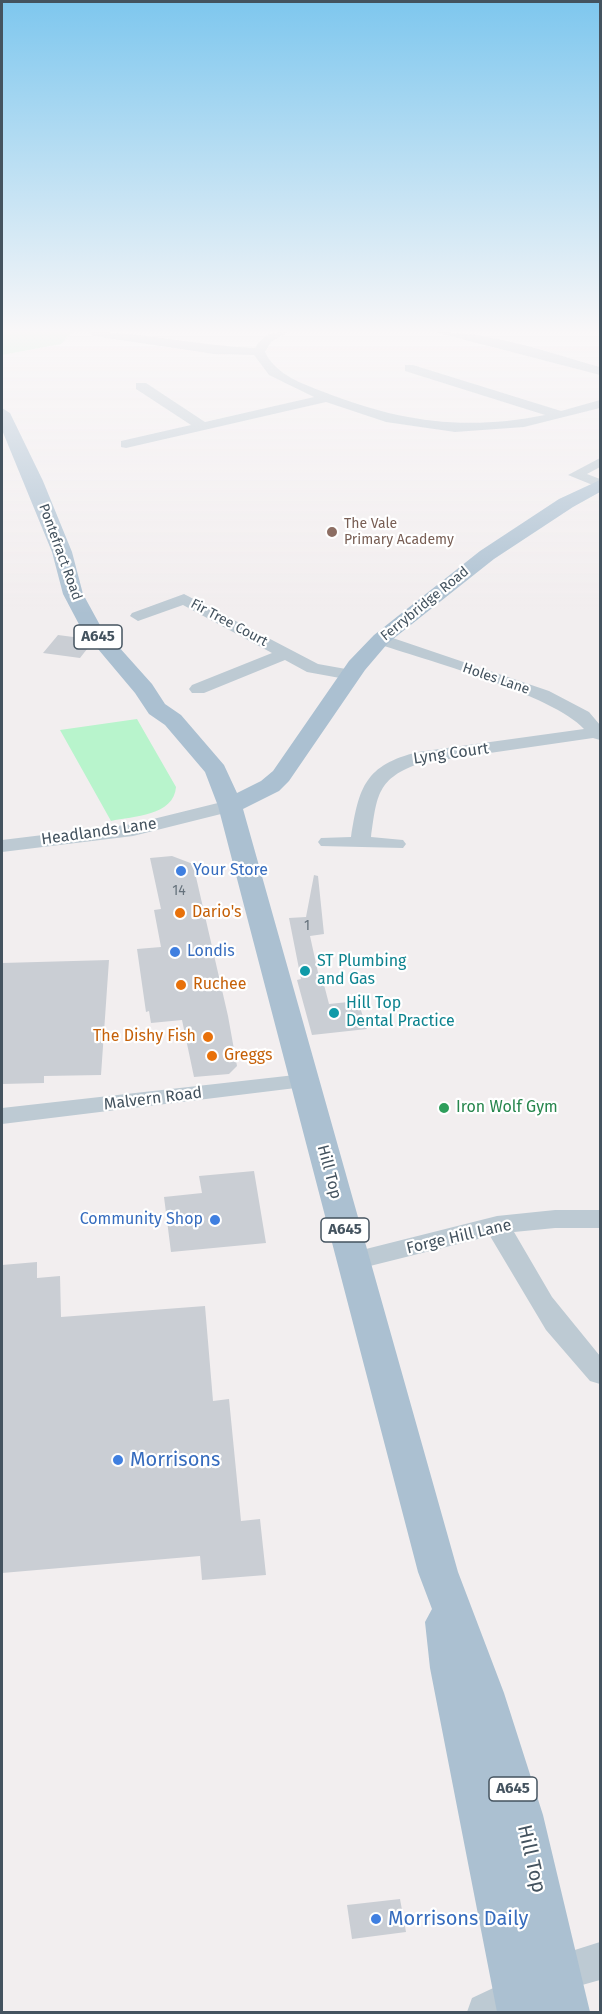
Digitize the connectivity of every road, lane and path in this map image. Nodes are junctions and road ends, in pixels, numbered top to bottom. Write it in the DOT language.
graph roads {
  1 [pos="8,426"];
  2 [pos="207,426"];
  3 [pos="417,426"];
  4 [pos="500,426"];
  5 [pos="202,427"];
  6 [pos="126,444"];
  7 [pos="600,462"];
  8 [pos="600,484"];
  9 [pos="138,616"];
  10 [pos="381,639"];
  11 [pos="285,654"];
  12 [pos="351,675"];
  13 [pos="198,689"];
  14 [pos="599,734"];
  15 [pos="230,806"];
  16 [pos="328,842"];
  17 [pos="360,843"];
  18 [pos="396,844"];
  19 [pos="2,846"];
  20 [pos="304,1081"];
  21 [pos="2,1116"];
  22 [pos="600,1219"];
  23 [pos="497,1225"];
  24 [pos="354,1261"];
  25 [pos="600,1373"];
  26 [pos="438,1572"];
  27 [pos="600,1961"];
  28 [pos="562,2002"];
  29 [pos="508,2007"];
  1 -- 15 [label="main road, Pontefract Road / A645"];
  2 -- 5 [label="street"];
  3 -- 4 [label="street"];
  5 -- 6 [label="street"];
  7 -- 8 [label="street"];
  8 -- 10 [label="main road, Ferrybridge Road"];
  9 -- 11 [label="street, Fir Tree Court"];
  10 -- 12 [label="main road, Ferrybridge Road"];
  10 -- 14 [label="street, Holes Lane"];
  11 -- 12 [label="street, Fir Tree Court"];
  11 -- 13 [label="street, Fir Tree Court"];
  12 -- 15 [label="main road, Ferrybridge Road"];
  14 -- 17 [label="street, Lyng Court"];
  15 -- 19 [label="street, Headlands Lane"];
  15 -- 20 [label="main road, Hill Top / A645"];
  16 -- 17 [label="street"];
  17 -- 18 [label="street"];
  20 -- 21 [label="street, Malvern Road"];
  20 -- 24 [label="main road, Hill Top / A645"];
  22 -- 23 [label="street, Forge Hill Lane"];
  23 -- 24 [label="street, Forge Hill Lane"];
  23 -- 25 [label="street"];
  24 -- 26 [label="main road, Hill Top / A645"];
  26 -- 28 [label="main road, Hill Top / A645"];
  26 -- 29 [label="main road, Hill Top / A645"];
  27 -- 28 [label="street"];
  28 -- 29 [label="street"];
}
